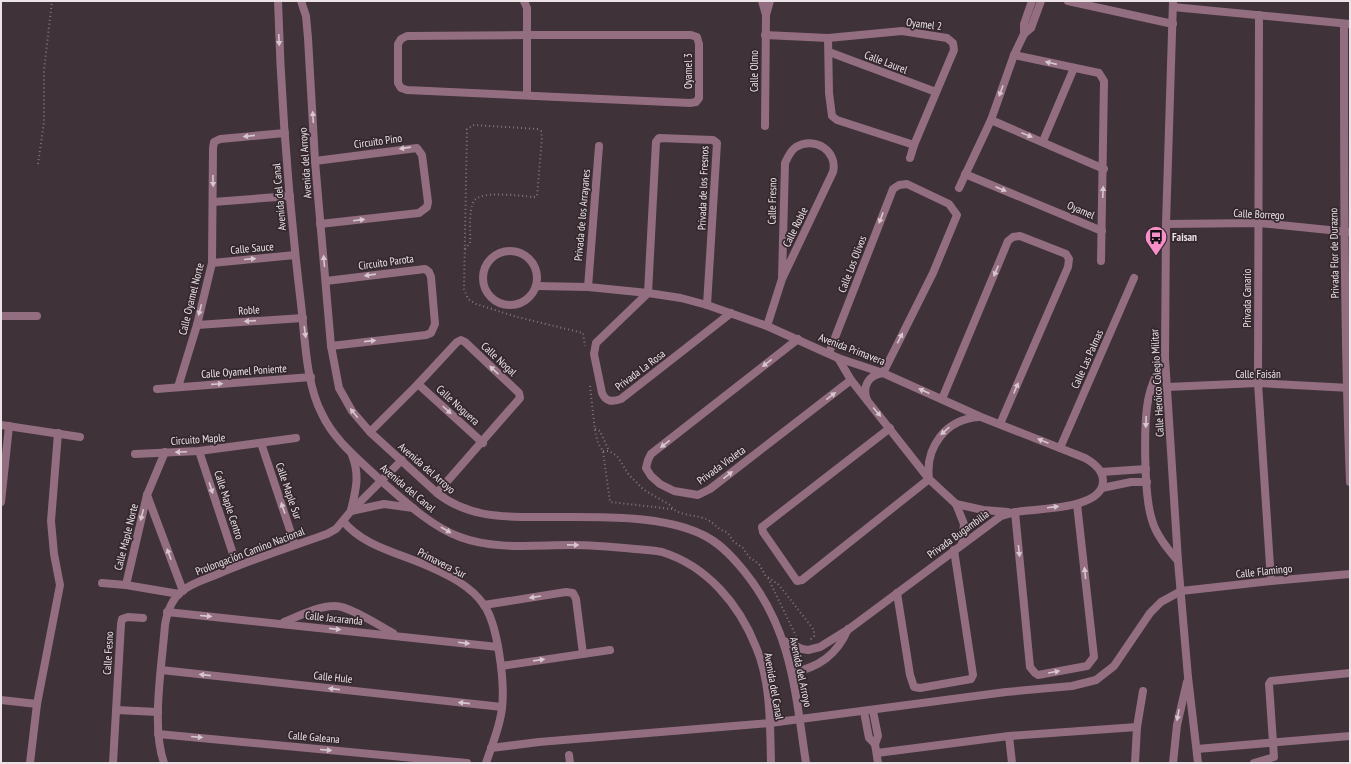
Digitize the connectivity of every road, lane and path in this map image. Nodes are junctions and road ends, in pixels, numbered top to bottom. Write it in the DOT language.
graph roads {
  1 [pos="52,1"];
  2 [pos="278,1"];
  3 [pos="301,1"];
  4 [pos="762,1"];
  5 [pos="770,1"];
  6 [pos="1032,1"];
  7 [pos="1041,1"];
  8 [pos="1068,1"];
  9 [pos="527,3"];
  10 [pos="1173,4"];
  11 [pos="766,15"];
  12 [pos="1259,15"];
  13 [pos="1173,24"];
  14 [pos="1347,24"];
  15 [pos="527,34"];
  16 [pos="1024,34"];
  17 [pos="765,35"];
  18 [pos="828,38"];
  19 [pos="829,52"];
  20 [pos="1014,55"];
  21 [pos="1074,68"];
  22 [pos="936,92"];
  23 [pos="527,95"];
  24 [pos="991,120"];
  25 [pos="765,126"];
  26 [pos="285,133"];
  27 [pos="1043,141"];
  28 [pos="816,145"];
  29 [pos="914,145"];
  30 [pos="599,146"];
  31 [pos="910,158"];
  32 [pos="315,161"];
  33 [pos="38,164"];
  34 [pos="1104,169"];
  35 [pos="965,174"];
  36 [pos="959,188"];
  37 [pos="290,196"];
  38 [pos="213,202"];
  39 [pos="1259,223"];
  40 [pos="320,224"];
  41 [pos="1166,224"];
  42 [pos="1102,231"];
  43 [pos="1347,232"];
  44 [pos="464,249"];
  45 [pos="295,255"];
  46 [pos="1101,261"];
  47 [pos="212,263"];
  48 [pos="1134,278"];
  49 [pos="782,279"];
  50 [pos="326,281"];
  51 [pos="536,286"];
  52 [pos="588,286"];
  53 [pos="648,293"];
  54 [pos="707,305"];
  55 [pos="731,313"];
  56 [pos="1,316"];
  57 [pos="37,316"];
  58 [pos="303,318"];
  59 [pos="197,325"];
  60 [pos="767,326"];
  61 [pos="798,339"];
  62 [pos="331,346"];
  63 [pos="586,348"];
  64 [pos="829,353"];
  65 [pos="838,358"];
  66 [pos="1165,358"];
  67 [pos="883,373"];
  68 [pos="311,377"];
  69 [pos="851,380"];
  70 [pos="590,382"];
  71 [pos="1258,383"];
  72 [pos="418,384"];
  73 [pos="178,387"];
  74 [pos="1167,387"];
  75 [pos="1348,388"];
  76 [pos="157,389"];
  77 [pos="942,399"];
  78 [pos="867,400"];
  79 [pos="981,417"];
  80 [pos="1000,424"];
  81 [pos="5,426"];
  82 [pos="595,428"];
  83 [pos="890,428"];
  84 [pos="370,432"];
  85 [pos="58,433"];
  86 [pos="80,437"];
  87 [pos="296,438"];
  88 [pos="483,442"];
  89 [pos="261,444"];
  90 [pos="1060,448"];
  91 [pos="199,451"];
  92 [pos="603,451"];
  93 [pos="608,451"];
  94 [pos="165,452"];
  95 [pos="352,453"];
  96 [pos="135,454"];
  97 [pos="402,460"];
  98 [pos="1146,468"];
  99 [pos="1101,472"];
  100 [pos="929,479"];
  101 [pos="382,481"];
  102 [pos="1147,482"];
  103 [pos="1350,482"];
  104 [pos="1102,488"];
  105 [pos="437,493"];
  106 [pos="147,495"];
  107 [pos="1,502"];
  108 [pos="956,504"];
  109 [pos="1077,504"];
  110 [pos="672,509"];
  111 [pos="417,510"];
  112 [pos="351,511"];
  113 [pos="1015,512"];
  114 [pos="343,521"];
  115 [pos="962,544"];
  116 [pos="295,545"];
  117 [pos="954,550"];
  118 [pos="1178,561"];
  119 [pos="237,566"];
  120 [pos="1350,574"];
  121 [pos="768,578"];
  122 [pos="1271,581"];
  123 [pos="102,583"];
  124 [pos="126,585"];
  125 [pos="1181,591"];
  126 [pos="181,592"];
  127 [pos="897,593"];
  128 [pos="484,605"];
  129 [pos="167,612"];
  130 [pos="143,618"];
  131 [pos="281,623"];
  132 [pos="849,629"];
  133 [pos="398,636"];
  134 [pos="798,638"];
  135 [pos="808,641"];
  136 [pos="784,642"];
  137 [pos="498,647"];
  138 [pos="610,650"];
  139 [pos="583,654"];
  140 [pos="501,666"];
  141 [pos="162,670"];
  142 [pos="1350,673"];
  143 [pos="792,674"];
  144 [pos="1188,677"];
  145 [pos="1144,691"];
  146 [pos="1,700"];
  147 [pos="37,704"];
  148 [pos="502,707"];
  149 [pos="116,710"];
  150 [pos="873,711"];
  151 [pos="158,712"];
  152 [pos="864,712"];
  153 [pos="799,719"];
  154 [pos="770,723"];
  155 [pos="1137,727"];
  156 [pos="158,734"];
  157 [pos="1010,736"];
  158 [pos="1350,736"];
  159 [pos="1273,743"];
  160 [pos="491,748"];
  161 [pos="876,749"];
  162 [pos="1197,749"];
  163 [pos="30,763"];
  164 [pos="113,763"];
  165 [pos="164,763"];
  166 [pos="467,763"];
  167 [pos="486,763"];
  168 [pos="771,763"];
  169 [pos="806,763"];
  170 [pos="878,763"];
  171 [pos="1012,763"];
  172 [pos="1135,763"];
  173 [pos="1173,763"];
  174 [pos="1198,763"];
  175 [pos="1254,763"];
  1 -- 33 [label="path"];
  2 -- 26 [label="street, Avenida del Canal, one-way"];
  32 -- 3 [label="street, Avenida del Arroyo, one-way"];
  4 -- 11 [label="street, Calle Olmo"];
  5 -- 11 [label="street, Calle Olmo"];
  6 -- 16 [label="street"];
  7 -- 16 [label="street"];
  8 -- 13 [label="street"];
  9 -- 15 [label="street"];
  10 -- 12 [label="street"];
  10 -- 13 [label="street, Calle Heróico Colegio Militar"];
  11 -- 17 [label="street, Calle Olmo"];
  12 -- 14 [label="street"];
  12 -- 39 [label="street, Privada Canario"];
  13 -- 41 [label="street, Calle Heróico Colegio Militar"];
  14 -- 43 [label="street, Privada Flor de Durazno"];
  15 -- 23 [label="street"];
  15 -- 23 [label="street, Oyamel 3"];
  15 -- 23 [label="street, Oyamel 3"];
  16 -- 20 [label="street"];
  17 -- 18 [label="street, Oyamel 2"];
  17 -- 25 [label="street, Calle Olmo"];
  18 -- 19 [label="street"];
  18 -- 22 [label="street, Oyamel 2"];
  19 -- 22 [label="street, Calle Laurel"];
  19 -- 29 [label="street"];
  21 -- 20 [label="street, Oyamel, one-way"];
  20 -- 24 [label="street, one-way"];
  21 -- 27 [label="street"];
  21 -- 34 [label="street, Oyamel"];
  22 -- 29 [label="street, Oyamel 2"];
  24 -- 27 [label="street, one-way"];
  24 -- 35 [label="street"];
  26 -- 37 [label="street, Avenida del Canal"];
  26 -- 38 [label="street, Calle Oyamel Norte, one-way"];
  27 -- 34 [label="street"];
  28 -- 49 [label="street, Calle Roble"];
  28 -- 49 [label="street, Calle Fresno"];
  29 -- 31 [label="street, Oyamel 2"];
  30 -- 52 [label="street, Privada de los Arrayanes"];
  32 -- 40 [label="street, Avenida del Arroyo"];
  40 -- 32 [label="street, Circuito Pino, one-way"];
  42 -- 34 [label="street, Oyamel, one-way"];
  35 -- 36 [label="street"];
  35 -- 42 [label="street, Oyamel, one-way"];
  37 -- 38 [label="street"];
  37 -- 45 [label="street, Avenida del Canal"];
  38 -- 47 [label="street, Calle Oyamel Norte"];
  39 -- 41 [label="street, Calle Borrego"];
  39 -- 43 [label="street, Calle Borrego"];
  39 -- 71 [label="street, Privada Canario"];
  50 -- 40 [label="street, Avenida del Arroyo, one-way"];
  41 -- 66 [label="street, Calle Heróico Colegio Militar"];
  42 -- 46 [label="street"];
  43 -- 75 [label="street, Privada Flor de Durazno"];
  44 -- 44 [label="path"];
  44 -- 63 [label="path"];
  47 -- 45 [label="street, Calle Sauce, one-way"];
  45 -- 58 [label="street, Avenida del Canal"];
  47 -- 59 [label="street, Calle Oyamel Norte, one-way"];
  48 -- 90 [label="street, Calle Las Palmas"];
  49 -- 60 [label="street, Calle Roble"];
  50 -- 62 [label="street, Avenida del Arroyo"];
  62 -- 50 [label="street, Circuito Parota, one-way"];
  51 -- 51 [label="street"];
  51 -- 52 [label="street, Avenida Primavera"];
  52 -- 53 [label="street, Avenida Primavera"];
  53 -- 54 [label="street, Avenida Primavera"];
  53 -- 54 [label="street, Privada de los Fresnos"];
  53 -- 55 [label="street, Privada La Rosa"];
  54 -- 55 [label="street, Avenida Primavera"];
  55 -- 60 [label="street, Avenida Primavera"];
  56 -- 57 [label="street"];
  58 -- 59 [label="street, Roble, one-way"];
  58 -- 68 [label="street, Avenida del Canal, one-way"];
  59 -- 73 [label="street, Calle Oyamel Norte"];
  60 -- 61 [label="street, Avenida Primavera"];
  61 -- 64 [label="street, Avenida Primavera"];
  61 -- 69 [label="street, Privada Violeta, one-way"];
  84 -- 62 [label="street, Avenida del Arroyo, one-way"];
  64 -- 65 [label="street, Avenida Primavera"];
  67 -- 64 [label="street, Calle Los Olivos, one-way"];
  65 -- 67 [label="street, Avenida Primavera"];
  65 -- 69 [label="street"];
  66 -- 74 [label="street, Calle Heróico Colegio Militar"];
  66 -- 98 [label="street, one-way"];
  77 -- 67 [label="street, Avenida Primavera, one-way"];
  67 -- 78 [label="street"];
  73 -- 68 [label="street, Calle Oyamel Poniente, one-way"];
  68 -- 95 [label="street, Avenida del Canal"];
  69 -- 78 [label="street"];
  70 -- 82 [label="path"];
  71 -- 74 [label="street, Calle Faisán"];
  71 -- 75 [label="street, Calle Faisán"];
  71 -- 122 [label="street, Privada Canario"];
  72 -- 84 [label="street, Calle Nogal"];
  72 -- 88 [label="street, Calle Noguera, one-way"];
  88 -- 72 [label="street, Calle Nogal, one-way"];
  73 -- 76 [label="street"];
  74 -- 118 [label="street, Calle Heróico Colegio Militar"];
  75 -- 103 [label="street, Privada Flor de Durazno"];
  77 -- 79 [label="street, Avenida Primavera"];
  80 -- 77 [label="street, one-way"];
  78 -- 83 [label="street, one-way"];
  79 -- 80 [label="street, Avenida Primavera"];
  79 -- 100 [label="street, one-way"];
  90 -- 80 [label="street, Avenida Primavera, one-way"];
  81 -- 85 [label="street"];
  81 -- 107 [label="street"];
  82 -- 92 [label="path"];
  82 -- 93 [label="path"];
  83 -- 100 [label="street"];
  83 -- 100 [label="street"];
  84 -- 97 [label="street, Avenida del Arroyo"];
  85 -- 86 [label="street"];
  85 -- 147 [label="street"];
  87 -- 89 [label="street, Circuito Maple"];
  88 -- 105 [label="street, Calle Nogal"];
  89 -- 91 [label="street, Circuito Maple"];
  116 -- 89 [label="street, Calle Maple Sur, one-way"];
  90 -- 99 [label="street, Avenida Primavera"];
  91 -- 94 [label="street, Circuito Maple, one-way"];
  91 -- 119 [label="street, Calle Maple Centro, one-way"];
  92 -- 93 [label="path"];
  92 -- 110 [label="path"];
  93 -- 110 [label="path"];
  94 -- 96 [label="street, Circuito Maple"];
  94 -- 106 [label="street, Calle Maple Norte"];
  95 -- 101 [label="street, Avenida del Canal"];
  95 -- 112 [label="street, Prolongación Camino Nacional"];
  97 -- 101 [label="street, Prolongación Camino Nacional"];
  97 -- 105 [label="street, Avenida del Arroyo"];
  98 -- 99 [label="street"];
  98 -- 102 [label="street"];
  99 -- 104 [label="street"];
  100 -- 108 [label="street"];
  101 -- 111 [label="street, Avenida del Canal"];
  101 -- 112 [label="street, Prolongación Camino Nacional"];
  102 -- 104 [label="street"];
  102 -- 118 [label="street"];
  104 -- 109 [label="street, Privada Bugambilia"];
  105 -- 136 [label="street, Avenida del Arroyo"];
  106 -- 124 [label="street, Calle Maple Norte, one-way"];
  126 -- 106 [label="street, Calle Maple Norte, one-way"];
  108 -- 113 [label="street"];
  108 -- 115 [label="street"];
  113 -- 109 [label="street, Privada Bugambilia, one-way"];
  113 -- 109 [label="street, one-way"];
  110 -- 121 [label="path"];
  111 -- 112 [label="street"];
  111 -- 154 [label="street, Avenida del Canal, one-way"];
  112 -- 114 [label="street, Prolongación Camino Nacional"];
  113 -- 115 [label="street, Privada Bugambilia"];
  114 -- 116 [label="street, Prolongación Camino Nacional"];
  114 -- 128 [label="street, Primavera Sur"];
  115 -- 117 [label="street, Privada Bugambilia"];
  116 -- 119 [label="street, Prolongación Camino Nacional"];
  117 -- 127 [label="street, Privada Bugambilia"];
  117 -- 127 [label="street"];
  118 -- 125 [label="street, Calle Heróico Colegio Militar"];
  119 -- 126 [label="street, Prolongación Camino Nacional"];
  120 -- 122 [label="street, Calle Flamingo"];
  121 -- 134 [label="path"];
  121 -- 135 [label="path"];
  122 -- 125 [label="street, Calle Flamingo"];
  123 -- 124 [label="street"];
  124 -- 126 [label="street"];
  125 -- 144 [label="street, Calle Heróico Colegio Militar"];
  125 -- 150 [label="street"];
  126 -- 129 [label="street"];
  127 -- 132 [label="street, Privada Bugambilia"];
  128 -- 137 [label="street, Primavera Sur"];
  139 -- 128 [label="street, one-way"];
  129 -- 131 [label="street, Calle Jacaranda, one-way"];
  129 -- 141 [label="street"];
  130 -- 149 [label="street, Calle Fesno"];
  131 -- 133 [label="street, Calle Jacaranda, one-way"];
  131 -- 133 [label="street"];
  132 -- 136 [label="street, Privada Bugambilia"];
  132 -- 143 [label="street, Privada Bugambilia"];
  133 -- 137 [label="street, Calle Jacaranda, one-way"];
  136 -- 143 [label="street, Avenida del Arroyo"];
  137 -- 140 [label="street, Primavera Sur"];
  138 -- 139 [label="street"];
  140 -- 139 [label="street, one-way"];
  140 -- 148 [label="street, Primavera Sur"];
  148 -- 141 [label="street, Calle Hule, one-way"];
  141 -- 151 [label="street"];
  142 -- 159 [label="street"];
  143 -- 153 [label="street, Avenida del Arroyo"];
  144 -- 162 [label="street, Calle Heróico Colegio Militar"];
  144 -- 173 [label="street, one-way"];
  145 -- 155 [label="street"];
  146 -- 147 [label="street"];
  147 -- 163 [label="street"];
  148 -- 160 [label="street, Primavera Sur"];
  149 -- 151 [label="street"];
  149 -- 164 [label="street, Calle Fesno"];
  150 -- 152 [label="street"];
  150 -- 161 [label="street"];
  151 -- 156 [label="street"];
  152 -- 153 [label="street"];
  152 -- 161 [label="street"];
  153 -- 154 [label="street"];
  153 -- 169 [label="street, Avenida del Arroyo"];
  154 -- 160 [label="street"];
  154 -- 168 [label="street, Avenida del Canal"];
  155 -- 157 [label="street"];
  155 -- 172 [label="street"];
  156 -- 165 [label="street"];
  156 -- 166 [label="street, Calle Galeana, one-way"];
  157 -- 161 [label="street"];
  157 -- 171 [label="street"];
  158 -- 159 [label="street"];
  159 -- 162 [label="street"];
  159 -- 175 [label="street"];
  160 -- 167 [label="street"];
  161 -- 170 [label="street"];
  162 -- 174 [label="street, Calle Heróico Colegio Militar"];
}
